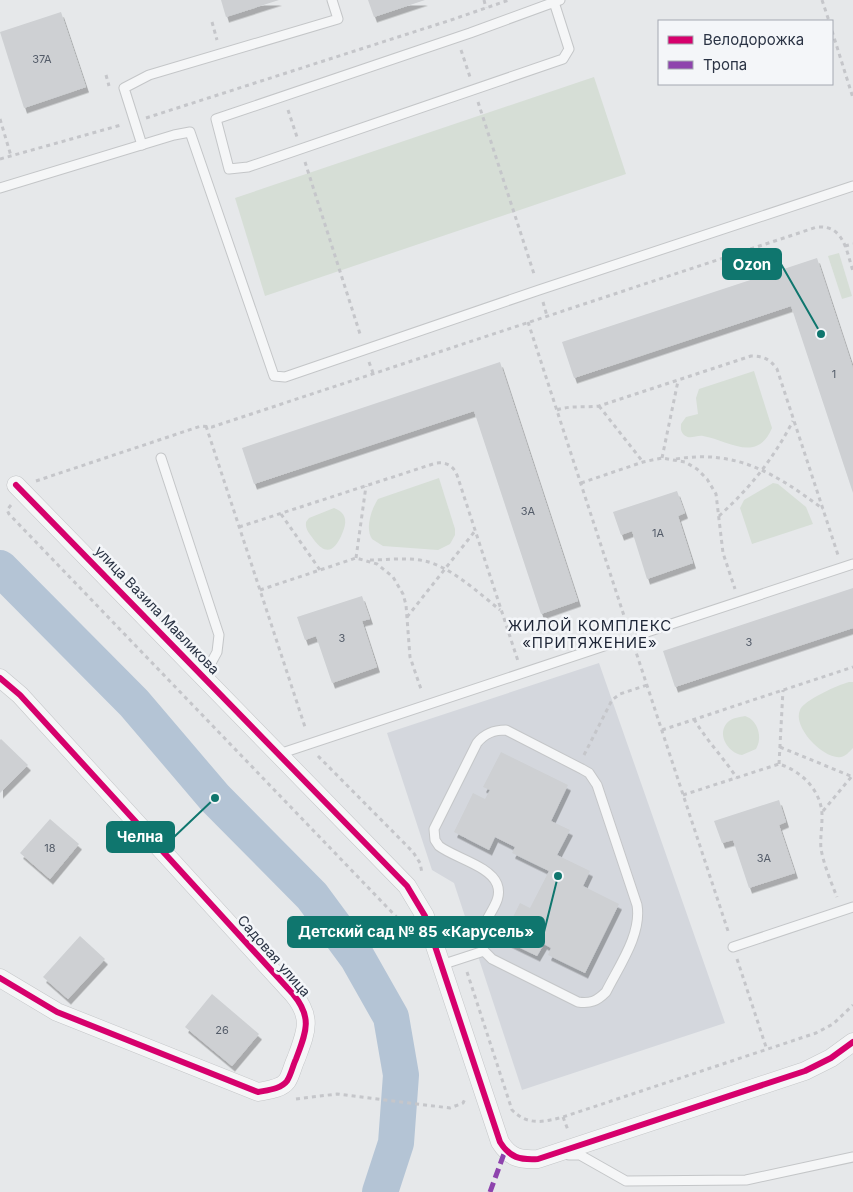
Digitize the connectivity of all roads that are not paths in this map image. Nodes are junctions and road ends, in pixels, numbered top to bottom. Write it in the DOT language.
graph roads {
  1 [pos="332,0"];
  2 [pos="557,1"];
  3 [pos="142,145"];
  4 [pos="853,186"];
  5 [pos="0,188"];
  6 [pos="162,458"];
  7 [pos="20,488"];
  8 [pos="853,564"];
  9 [pos="641,634"];
  10 [pos="610,644"];
  11 [pos="204,676"];
  12 [pos="0,678"];
  13 [pos="279,754"];
  14 [pos="853,907"];
  15 [pos="733,947"];
  16 [pos="484,951"];
  17 [pos="441,965"];
  18 [pos="0,978"];
  19 [pos="853,1042"];
  20 [pos="551,1154"];
  21 [pos="853,1157"];
  1 -- 3 [label="lane"];
  2 -- 2 [label="lane"];
  3 -- 4 [label="lane"];
  3 -- 5 [label="lane"];
  6 -- 11 [label="lane"];
  7 -- 11 [label="street, улица Вазила Мавликова"];
  8 -- 9 [label="lane"];
  10 -- 13 [label="lane"];
  11 -- 13 [label="street, улица Вазила Мавликова"];
  12 -- 18 [label="street, Садовая улица"];
  13 -- 17 [label="street, улица Вазила Мавликова"];
  14 -- 15 [label="lane"];
  16 -- 16 [label="lane"];
  16 -- 17 [label="lane"];
  17 -- 20 [label="street, улица Вазила Мавликова"];
  19 -- 20 [label="street, улица Вазила Мавликова"];
  20 -- 21 [label="lane"];
}
